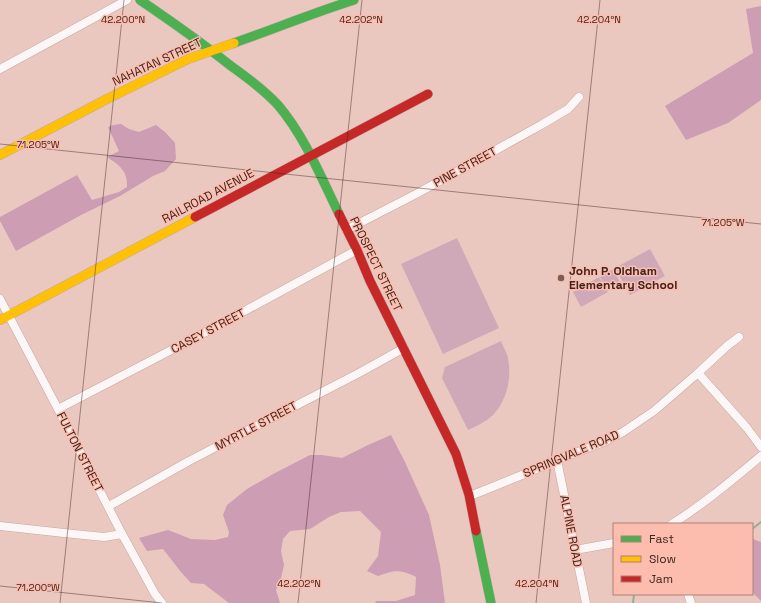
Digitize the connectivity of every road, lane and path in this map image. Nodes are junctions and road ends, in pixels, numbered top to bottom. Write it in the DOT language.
graph roads {
  1 [pos="128,0"];
  2 [pos="140,0"];
  3 [pos="354,0"];
  4 [pos="211,50"];
  5 [pos="0,69"];
  6 [pos="428,94"];
  7 [pos="579,97"];
  8 [pos="0,155"];
  9 [pos="310,156"];
  10 [pos="346,230"];
  11 [pos="357,250"];
  12 [pos="0,299"];
  13 [pos="4,317"];
  14 [pos="739,337"];
  15 [pos="404,348"];
  16 [pos="698,373"];
  17 [pos="58,409"];
  18 [pos="761,447"];
  19 [pos="761,456"];
  20 [pos="557,460"];
  21 [pos="469,495"];
  22 [pos="109,506"];
  23 [pos="674,523"];
  24 [pos="0,526"];
  25 [pos="122,534"];
  26 [pos="613,543"];
  27 [pos="575,550"];
  28 [pos="162,603"];
  29 [pos="491,603"];
  30 [pos="586,603"];
  1 -- 5 [label="street"];
  2 -- 4 [label="street, PROSPECT STREET"];
  3 -- 4 [label="street, NAHATAN STREET"];
  4 -- 8 [label="street, NAHATAN STREET"];
  4 -- 9 [label="street, PROSPECT STREET"];
  6 -- 9 [label="street, RAILROAD AVENUE"];
  7 -- 10 [label="street, PINE STREET"];
  9 -- 10 [label="street, PROSPECT STREET"];
  9 -- 13 [label="street, RAILROAD AVENUE"];
  10 -- 11 [label="street, PROSPECT STREET"];
  11 -- 15 [label="street, PROSPECT STREET"];
  11 -- 17 [label="street, CASEY STREET"];
  12 -- 13 [label="street, FULTON STREET"];
  13 -- 17 [label="street, FULTON STREET"];
  14 -- 16 [label="street, SPRINGVALE ROAD"];
  15 -- 21 [label="street, PROSPECT STREET"];
  15 -- 22 [label="street, MYRTLE STREET"];
  16 -- 18 [label="street"];
  16 -- 20 [label="street, SPRINGVALE ROAD"];
  17 -- 22 [label="street, FULTON STREET"];
  19 -- 23 [label="street"];
  20 -- 21 [label="street, SPRINGVALE ROAD"];
  20 -- 27 [label="street, ALPINE ROAD"];
  21 -- 29 [label="street, PROSPECT STREET"];
  22 -- 25 [label="street, FULTON STREET"];
  24 -- 25 [label="street"];
  25 -- 28 [label="street, FULTON STREET"];
  26 -- 27 [label="street"];
  27 -- 30 [label="street, ALPINE ROAD"];
}
